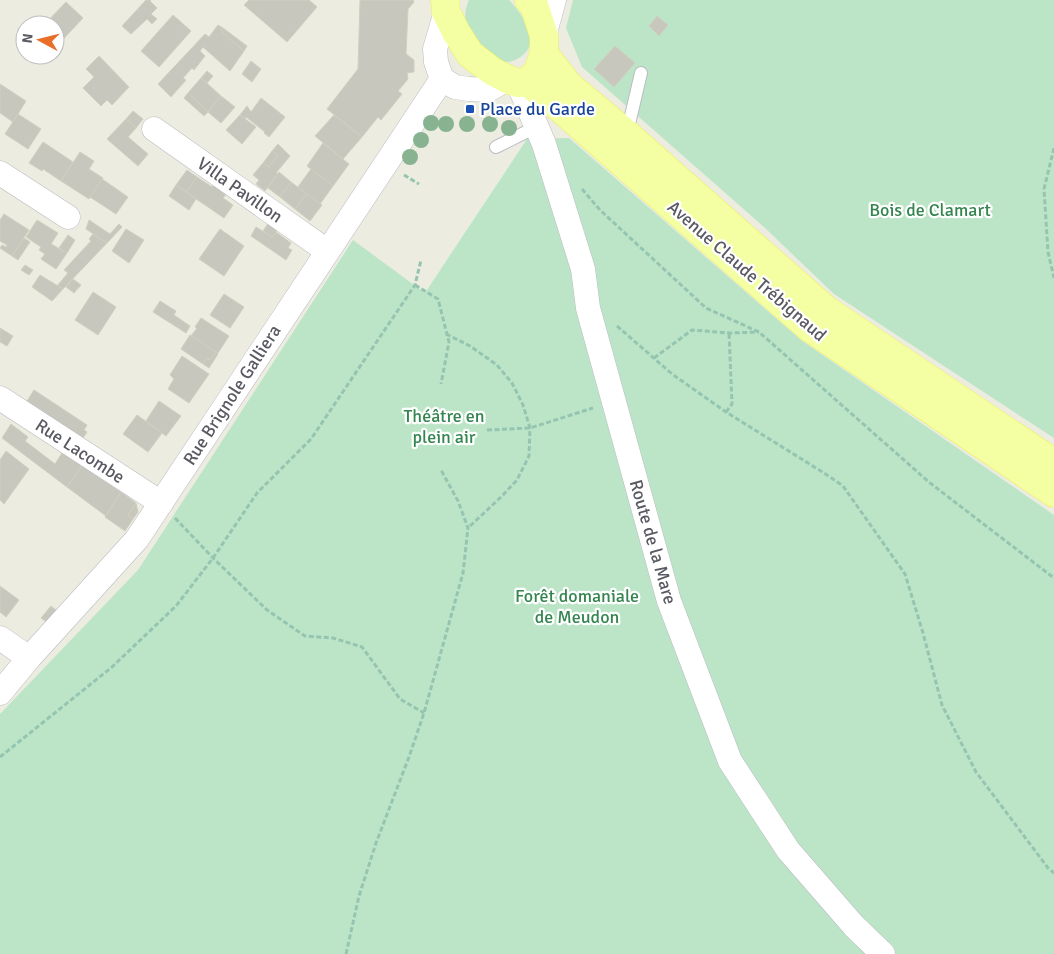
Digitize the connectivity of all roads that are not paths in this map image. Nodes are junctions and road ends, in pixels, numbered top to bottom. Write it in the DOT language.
graph roads {
  1 [pos="529,0"];
  2 [pos="554,0"];
  3 [pos="445,6"];
  4 [pos="544,45"];
  5 [pos="641,73"];
  6 [pos="442,78"];
  7 [pos="517,81"];
  8 [pos="536,127"];
  9 [pos="154,129"];
  10 [pos="620,129"];
  11 [pos="496,147"];
  12 [pos="0,173"];
  13 [pos="68,217"];
  14 [pos="327,252"];
  15 [pos="0,398"];
  16 [pos="1054,463"];
  17 [pos="1054,493"];
  18 [pos="161,503"];
  19 [pos="0,638"];
  20 [pos="29,658"];
  21 [pos="0,693"];
  22 [pos="883,954"];
  1 -- 4 [label="main road"];
  2 -- 4 [label="street"];
  3 -- 6 [label="street"];
  3 -- 7 [label="main road"];
  4 -- 7 [label="main road"];
  4 -- 10 [label="main road, Avenue Claude Trébignaud"];
  5 -- 10 [label="lane"];
  6 -- 7 [label="street"];
  6 -- 14 [label="street, Rue Brignole Galliera"];
  7 -- 8 [label="street, Route de la Mare"];
  7 -- 17 [label="main road, Avenue Claude Trébignaud"];
  8 -- 11 [label="lane"];
  8 -- 22 [label="street, Route de la Mare"];
  9 -- 14 [label="street, Villa Pavillon"];
  10 -- 16 [label="main road, Avenue Claude Trébignaud"];
  12 -- 13 [label="street"];
  14 -- 18 [label="street, Rue Brignole Galliera"];
  15 -- 18 [label="street, Rue Lacombe"];
  18 -- 20 [label="street, Rue Brignole Galliera"];
  19 -- 20 [label="street"];
  20 -- 21 [label="street, Rue Brignole Galliera"];
}
